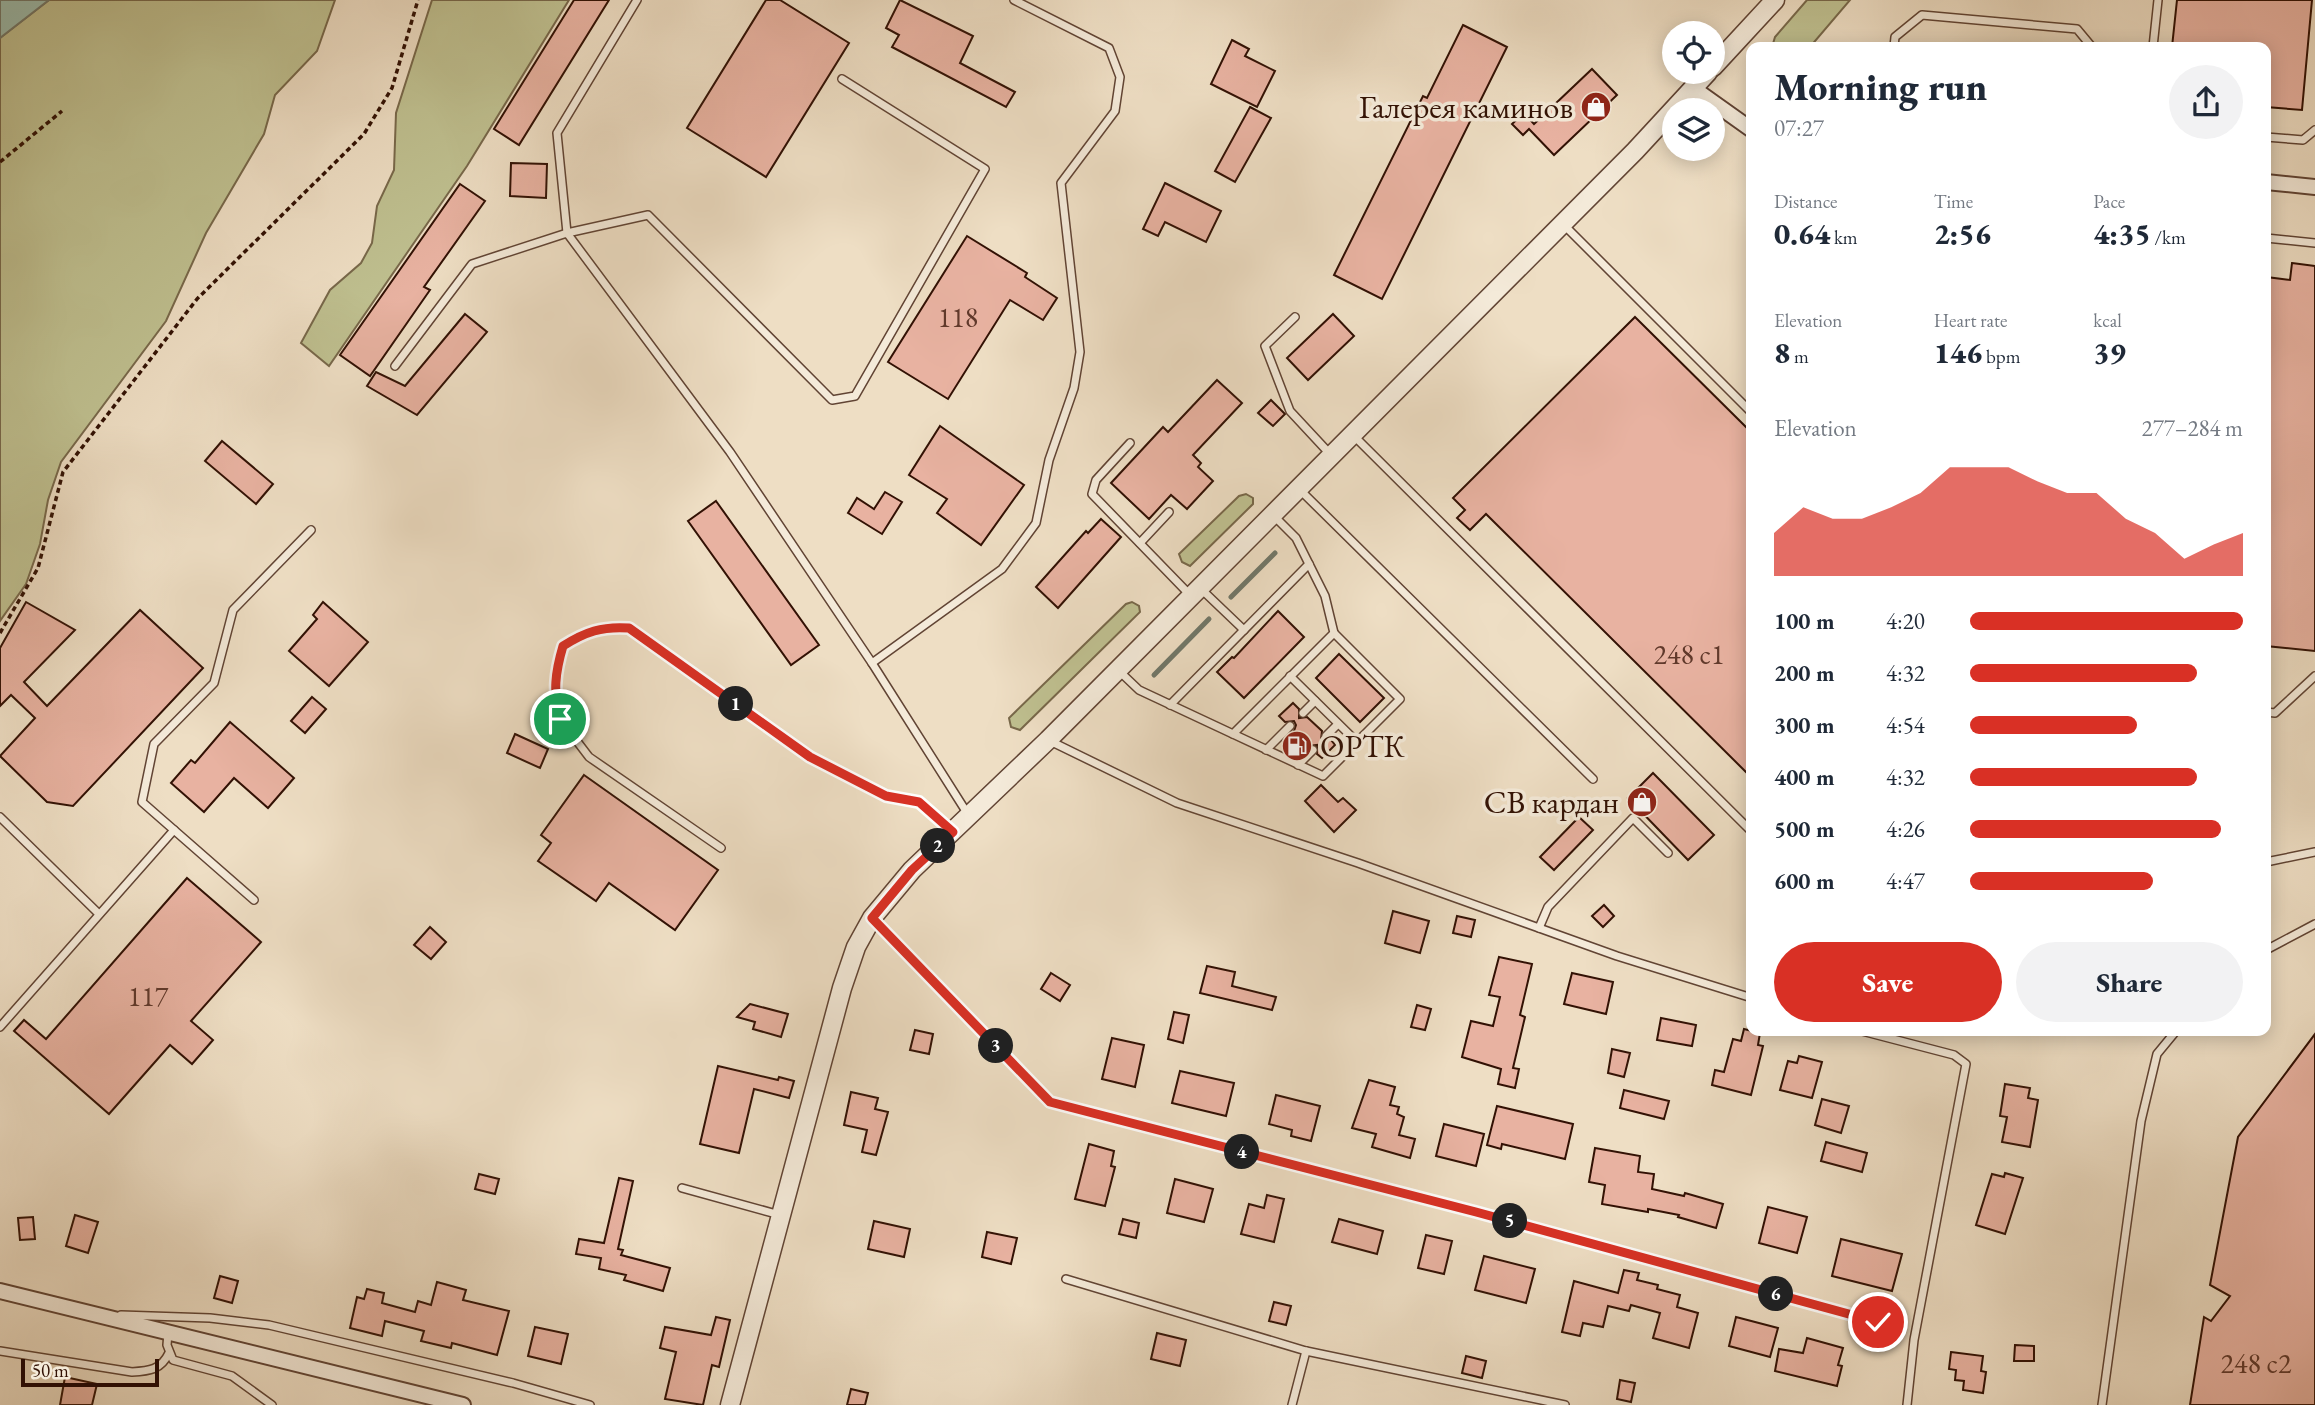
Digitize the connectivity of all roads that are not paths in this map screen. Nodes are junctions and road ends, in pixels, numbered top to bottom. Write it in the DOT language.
graph roads {
  1 [pos="637,0"];
  2 [pos="1014,0"];
  3 [pos="1775,0"];
  4 [pos="2158,0"];
  5 [pos="1894,42"];
  6 [pos="2088,42"];
  7 [pos="2154,42"];
  8 [pos="1725,54"];
  9 [pos="842,79"];
  10 [pos="1697,84"];
  11 [pos="1693,88"];
  12 [pos="1746,126"];
  13 [pos="2315,130"];
  14 [pos="2271,137"];
  15 [pos="2271,183"];
  16 [pos="2315,187"];
  17 [pos="1562,223"];
  18 [pos="567,233"];
  19 [pos="2271,239"];
  20 [pos="2315,243"];
  21 [pos="1295,317"];
  22 [pos="395,366"];
  23 [pos="1746,407"];
  24 [pos="1352,434"];
  25 [pos="1130,443"];
  26 [pos="1331,454"];
  27 [pos="1298,487"];
  28 [pos="1170,512"];
  29 [pos="1272,514"];
  30 [pos="312,530"];
  31 [pos="1140,543"];
  32 [pos="1309,564"];
  33 [pos="1195,591"];
  34 [pos="1244,631"];
  35 [pos="1334,633"];
  36 [pos="872,663"];
  37 [pos="1117,669"];
  38 [pos="1290,676"];
  39 [pos="2315,676"];
  40 [pos="1315,701"];
  41 [pos="1170,705"];
  42 [pos="2271,712"];
  43 [pos="1303,713"];
  44 [pos="1338,724"];
  45 [pos="1290,726"];
  46 [pos="1233,734"];
  47 [pos="1326,736"];
  48 [pos="1048,740"];
  49 [pos="1357,742"];
  50 [pos="1266,750"];
  51 [pos="1313,750"];
  52 [pos="1298,765"];
  53 [pos="1593,779"];
  54 [pos="0,817"];
  55 [pos="969,817"];
  56 [pos="1746,826"];
  57 [pos="174,830"];
  58 [pos="953,832"];
  59 [pos="721,848"];
  60 [pos="2315,852"];
  61 [pos="1668,853"];
  62 [pos="2271,861"];
  63 [pos="254,900"];
  64 [pos="99,914"];
  65 [pos="872,918"];
  66 [pos="2315,924"];
  67 [pos="1539,928"];
  68 [pos="2271,947"];
  69 [pos="1746,997"];
  70 [pos="0,1027"];
  71 [pos="1880,1036"];
  72 [pos="2172,1036"];
  73 [pos="682,1188"];
  74 [pos="780,1215"];
  75 [pos="1066,1279"];
  76 [pos="0,1291"];
  77 [pos="98,1315"];
  78 [pos="1878,1322"];
  79 [pos="168,1332"];
  80 [pos="0,1351"];
  81 [pos="1306,1351"];
  82 [pos="169,1353"];
  83 [pos="272,1405"];
  84 [pos="463,1405"];
  85 [pos="590,1405"];
  86 [pos="730,1405"];
  87 [pos="1292,1405"];
  88 [pos="1565,1405"];
  89 [pos="1907,1405"];
  90 [pos="2102,1405"];
  1 -- 18 [label="lane"];
  2 -- 36 [label="lane"];
  3 -- 8 [label="street"];
  4 -- 7 [label="lane"];
  5 -- 6 [label="lane"];
  9 -- 18 [label="lane"];
  10 -- 11 [label="street"];
  11 -- 12 [label="street"];
  11 -- 17 [label="street"];
  13 -- 14 [label="lane"];
  15 -- 16 [label="street"];
  17 -- 23 [label="lane"];
  17 -- 24 [label="street"];
  18 -- 22 [label="lane"];
  18 -- 36 [label="lane"];
  19 -- 20 [label="lane"];
  21 -- 26 [label="lane"];
  24 -- 26 [label="street"];
  24 -- 56 [label="lane"];
  25 -- 31 [label="lane"];
  26 -- 27 [label="street"];
  27 -- 29 [label="street"];
  27 -- 53 [label="lane"];
  28 -- 31 [label="lane"];
  29 -- 32 [label="lane"];
  29 -- 33 [label="street"];
  30 -- 57 [label="lane"];
  31 -- 33 [label="lane"];
  32 -- 34 [label="lane"];
  32 -- 35 [label="lane"];
  33 -- 34 [label="lane"];
  33 -- 37 [label="street"];
  34 -- 41 [label="lane"];
  35 -- 38 [label="lane"];
  35 -- 49 [label="lane"];
  36 -- 55 [label="lane"];
  37 -- 41 [label="lane"];
  37 -- 48 [label="street"];
  38 -- 40 [label="lane"];
  38 -- 46 [label="lane"];
  39 -- 42 [label="lane"];
  40 -- 43 [label="lane"];
  40 -- 44 [label="lane"];
  41 -- 46 [label="lane"];
  44 -- 47 [label="lane"];
  44 -- 49 [label="lane"];
  45 -- 50 [label="lane"];
  46 -- 50 [label="lane"];
  48 -- 55 [label="street"];
  48 -- 67 [label="lane"];
  49 -- 52 [label="lane"];
  50 -- 52 [label="lane"];
  51 -- 52 [label="lane"];
  54 -- 64 [label="lane"];
  55 -- 58 [label="street"];
  57 -- 63 [label="lane"];
  57 -- 64 [label="lane"];
  58 -- 59 [label="lane"];
  58 -- 65 [label="street"];
  60 -- 62 [label="lane"];
  61 -- 67 [label="lane"];
  64 -- 70 [label="lane"];
  65 -- 74 [label="street"];
  65 -- 78 [label="lane"];
  66 -- 68 [label="lane"];
  67 -- 69 [label="lane"];
  71 -- 89 [label="lane"];
  72 -- 90 [label="lane"];
  73 -- 74 [label="lane"];
  74 -- 86 [label="street"];
  75 -- 81 [label="lane"];
  76 -- 77 [label="street"];
  77 -- 79 [label="street"];
  77 -- 85 [label="lane"];
  79 -- 82 [label="lane"];
  79 -- 84 [label="street"];
  80 -- 82 [label="lane"];
  81 -- 87 [label="lane"];
  81 -- 88 [label="lane"];
  82 -- 83 [label="lane"];
}
